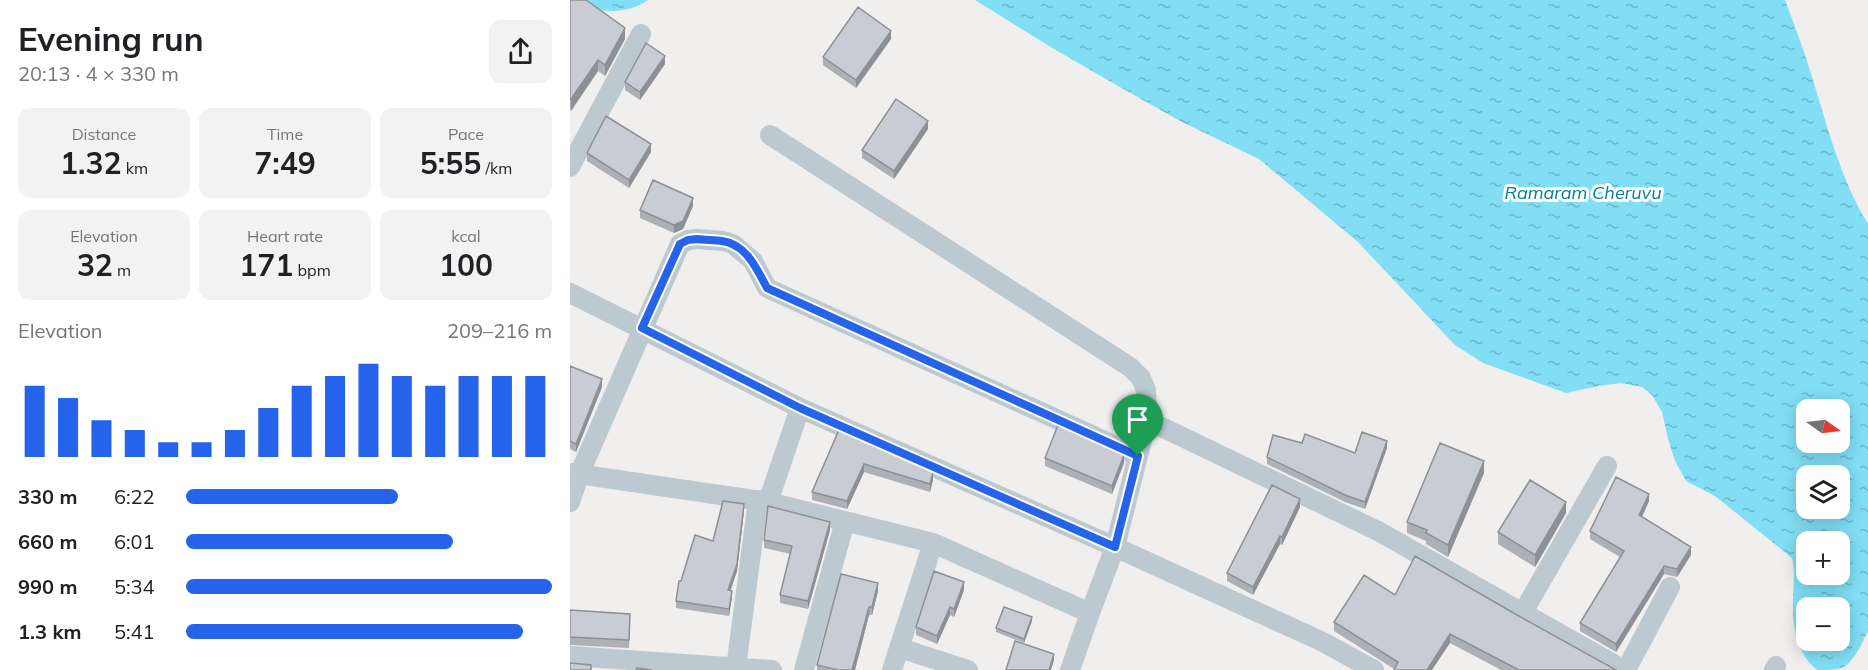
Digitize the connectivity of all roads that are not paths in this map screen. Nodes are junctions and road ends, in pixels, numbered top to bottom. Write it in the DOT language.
graph roads {
  1 [pos="641,34"];
  2 [pos="770,135"];
  3 [pos="570,167"];
  4 [pos="570,293"];
  5 [pos="642,328"];
  6 [pos="800,408"];
  7 [pos="1147,420"];
  8 [pos="1138,456"];
  9 [pos="1607,466"];
  10 [pos="574,474"];
  11 [pos="763,501"];
  12 [pos="570,502"];
  13 [pos="845,521"];
  14 [pos="933,543"];
  15 [pos="1115,547"];
  16 [pos="1670,587"];
  17 [pos="1090,613"];
  18 [pos="1522,614"];
  19 [pos="900,648"];
  20 [pos="570,656"];
  21 [pos="736,668"];
  22 [pos="772,670"];
  23 [pos="804,670"];
  24 [pos="892,670"];
  25 [pos="968,670"];
  26 [pos="1070,670"];
  27 [pos="1374,670"];
  28 [pos="1625,670"];
  1 -- 3 [label="street"];
  2 -- 7 [label="street"];
  4 -- 5 [label="street"];
  5 -- 6 [label="street"];
  5 -- 8 [label="street"];
  5 -- 10 [label="street"];
  6 -- 11 [label="street"];
  6 -- 15 [label="street"];
  7 -- 8 [label="street"];
  7 -- 18 [label="street"];
  8 -- 15 [label="street"];
  9 -- 18 [label="street"];
  10 -- 11 [label="street"];
  10 -- 12 [label="street"];
  11 -- 13 [label="street"];
  11 -- 21 [label="street"];
  13 -- 14 [label="street"];
  13 -- 23 [label="street"];
  14 -- 17 [label="street"];
  14 -- 19 [label="street"];
  15 -- 17 [label="street"];
  15 -- 27 [label="street"];
  16 -- 28 [label="street"];
  17 -- 26 [label="street"];
  18 -- 28 [label="street"];
  19 -- 24 [label="street"];
  19 -- 25 [label="street"];
  20 -- 21 [label="street"];
  21 -- 22 [label="street"];
}
